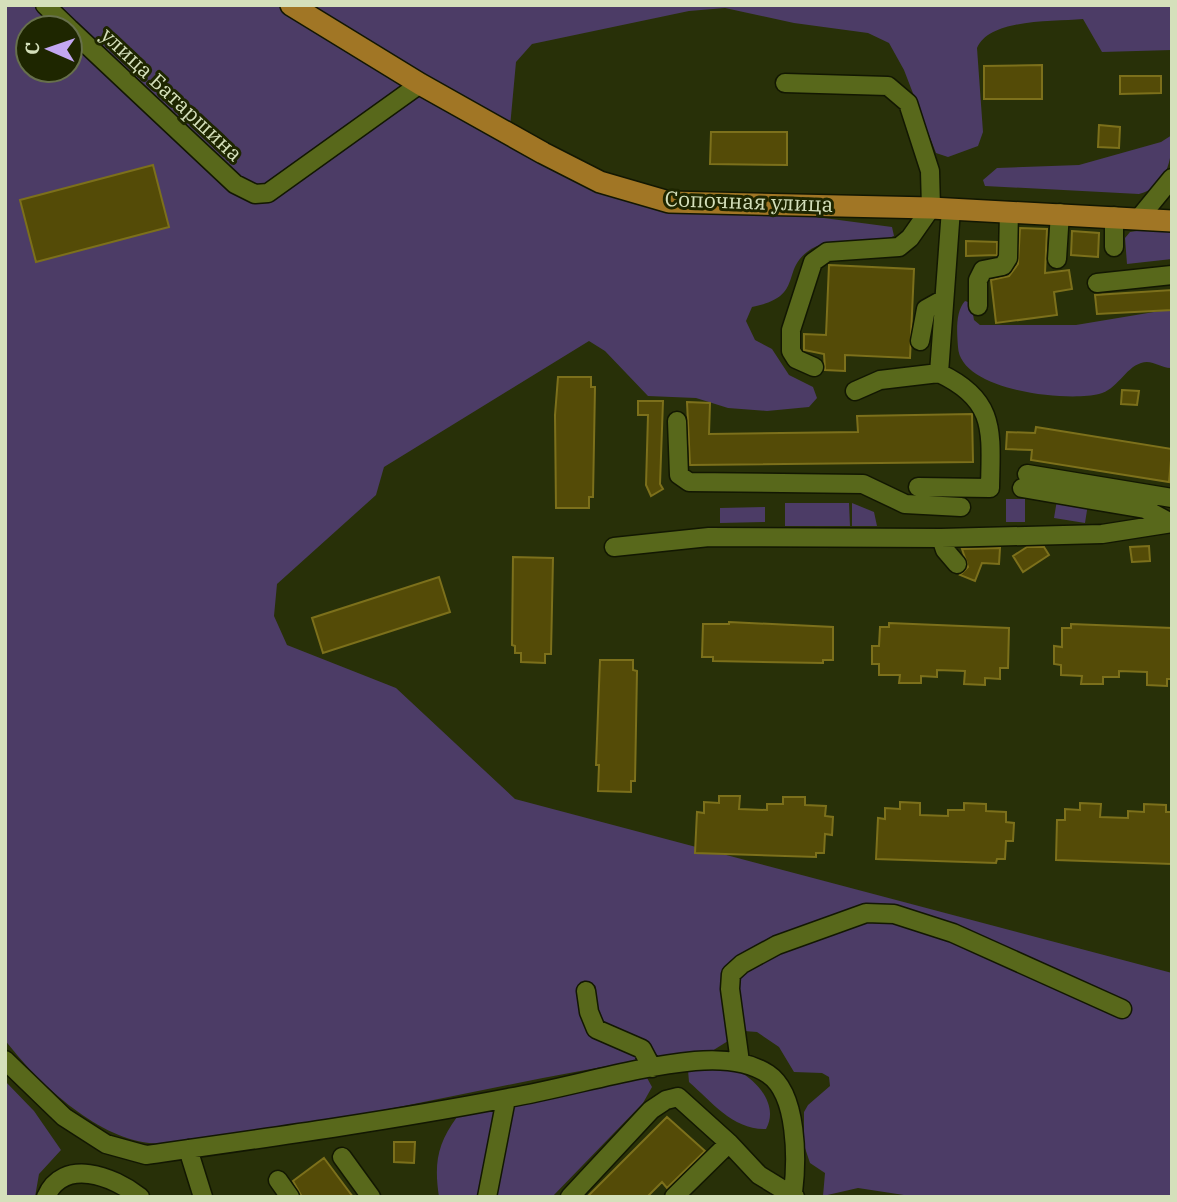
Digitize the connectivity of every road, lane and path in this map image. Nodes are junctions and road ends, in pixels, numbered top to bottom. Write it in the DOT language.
graph roads {
  1 [pos="290,5"];
  2 [pos="84,43"];
  3 [pos="785,83"];
  4 [pos="420,84"];
  5 [pos="1172,178"];
  6 [pos="941,208"];
  7 [pos="1009,211"];
  8 [pos="1060,213"];
  9 [pos="1114,216"];
  10 [pos="1140,217"];
  11 [pos="1172,221"];
  12 [pos="1114,247"];
  13 [pos="1056,259"];
  14 [pos="1172,275"];
  15 [pos="1097,283"];
  16 [pos="944,299"];
  17 [pos="978,306"];
  18 [pos="920,341"];
  19 [pos="814,367"];
  20 [pos="939,373"];
  21 [pos="855,391"];
  22 [pos="677,421"];
  23 [pos="918,486"];
  24 [pos="961,487"];
  25 [pos="1172,498"];
  26 [pos="961,507"];
  27 [pos="1172,523"];
  28 [pos="960,536"];
  29 [pos="717,537"];
  30 [pos="941,537"];
  31 [pos="614,547"];
  32 [pos="706,552"];
  33 [pos="957,564"];
  34 [pos="586,991"];
  35 [pos="1122,1009"];
  36 [pos="5,1060"];
  37 [pos="740,1062"];
  38 [pos="652,1068"];
  39 [pos="506,1099"];
  40 [pos="729,1143"];
  41 [pos="188,1149"];
  42 [pos="342,1157"];
  43 [pos="278,1180"];
  44 [pos="794,1195"];
  45 [pos="46,1197"];
  46 [pos="139,1197"];
  47 [pos="203,1197"];
  48 [pos="290,1197"];
  49 [pos="370,1197"];
  50 [pos="487,1197"];
  51 [pos="570,1197"];
  52 [pos="674,1197"];
  1 -- 4 [label="main road, Сопочная улица"];
  2 -- 4 [label="street, улица Батаршина"];
  3 -- 6 [label="street"];
  4 -- 6 [label="main road, Сопочная улица"];
  5 -- 10 [label="street"];
  6 -- 7 [label="main road, Сопочная улица"];
  6 -- 16 [label="street"];
  6 -- 19 [label="street"];
  7 -- 8 [label="main road, Сопочная улица"];
  7 -- 17 [label="street"];
  8 -- 9 [label="main road, Сопочная улица"];
  8 -- 13 [label="street"];
  9 -- 10 [label="main road, Сопочная улица"];
  9 -- 12 [label="street"];
  10 -- 11 [label="main road, Сопочная улица"];
  14 -- 15 [label="street"];
  16 -- 18 [label="street"];
  16 -- 20 [label="street"];
  20 -- 21 [label="street"];
  20 -- 24 [label="street"];
  22 -- 26 [label="street"];
  23 -- 24 [label="street"];
  24 -- 26 [label="street"];
  25 -- 27 [label="street"];
  26 -- 28 [label="street"];
  27 -- 28 [label="street"];
  28 -- 30 [label="street"];
  29 -- 30 [label="street"];
  29 -- 31 [label="street"];
  29 -- 32 [label="street"];
  30 -- 33 [label="street"];
  34 -- 38 [label="street"];
  35 -- 37 [label="street"];
  36 -- 41 [label="street"];
  37 -- 38 [label="street"];
  37 -- 44 [label="street"];
  38 -- 39 [label="street"];
  39 -- 41 [label="street"];
  39 -- 50 [label="street"];
  40 -- 44 [label="street"];
  40 -- 51 [label="street"];
  40 -- 52 [label="street"];
  41 -- 47 [label="street"];
  42 -- 49 [label="street"];
  43 -- 48 [label="street"];
  45 -- 46 [label="street"];
}
